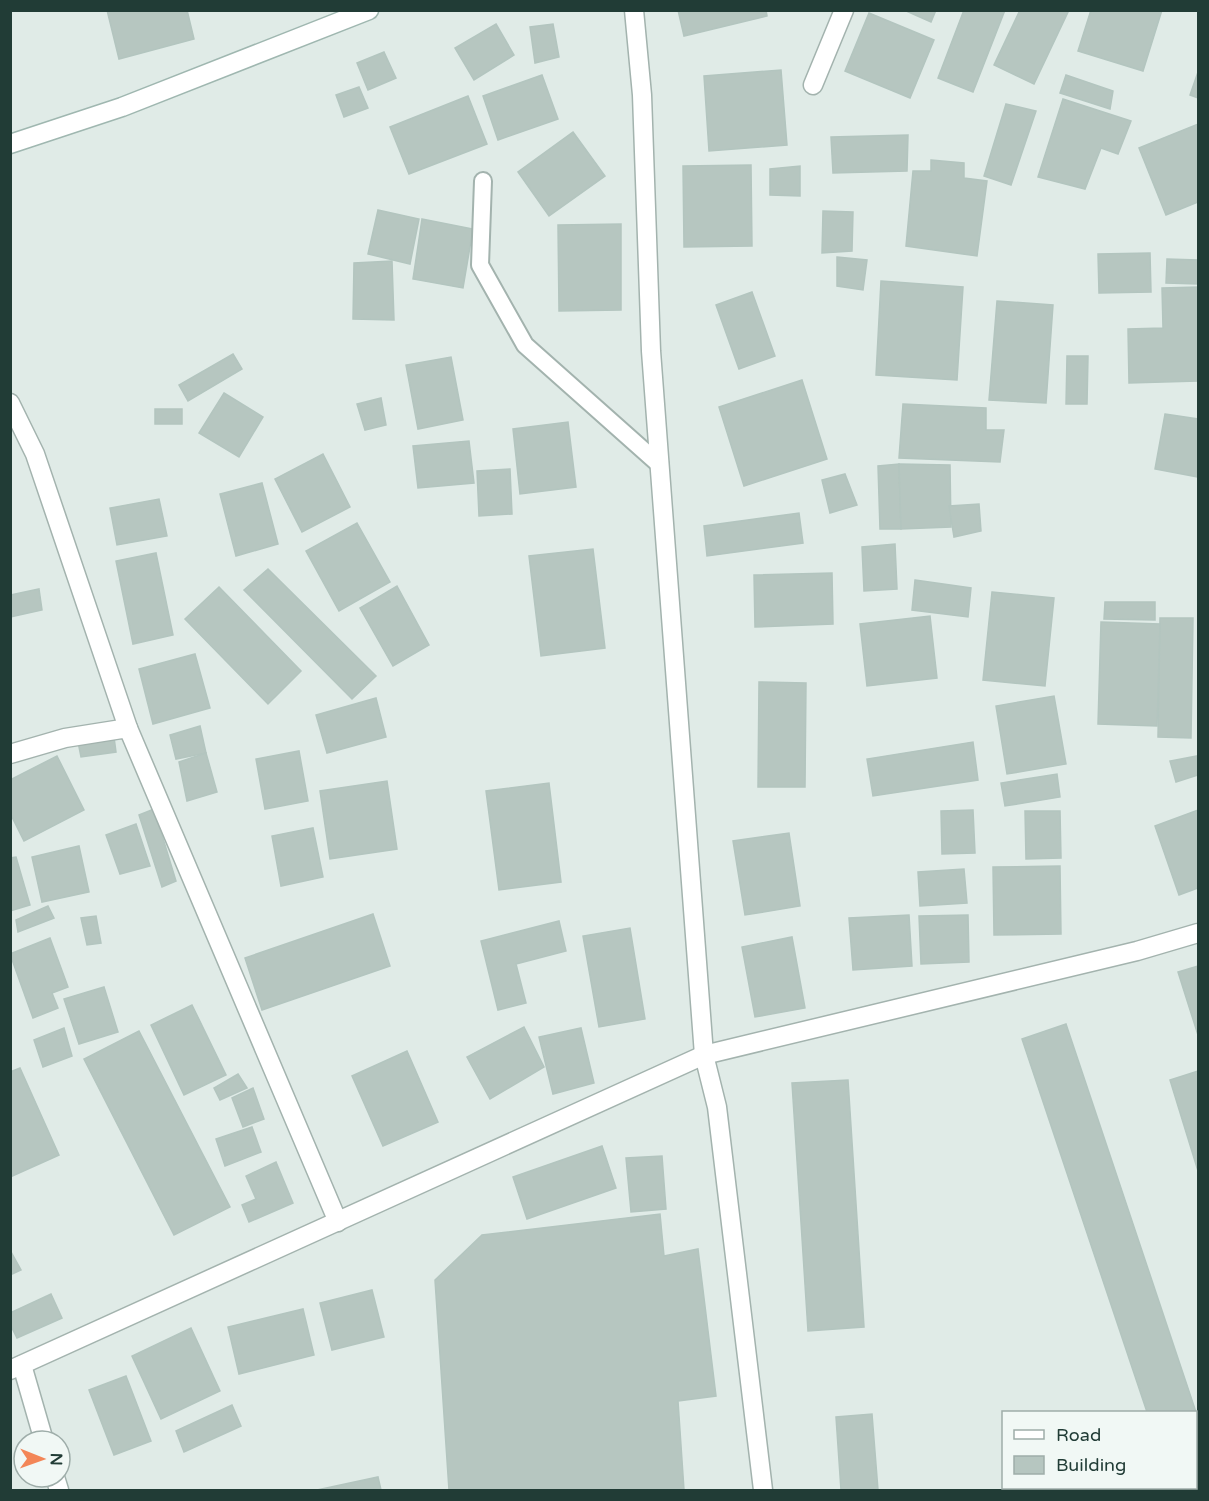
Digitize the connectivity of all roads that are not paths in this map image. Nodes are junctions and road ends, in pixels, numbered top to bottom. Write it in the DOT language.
graph roads {
  1 [pos="369,10"];
  2 [pos="634,10"];
  3 [pos="844,10"];
  4 [pos="813,85"];
  5 [pos="10,144"];
  6 [pos="483,181"];
  7 [pos="10,403"];
  8 [pos="660,465"];
  9 [pos="128,728"];
  10 [pos="10,754"];
  11 [pos="1198,933"];
  12 [pos="704,1055"];
  13 [pos="338,1222"];
  14 [pos="16,1368"];
  15 [pos="39,1429"];
  16 [pos="763,1491"];
  1 -- 5 [label="street"];
  2 -- 8 [label="street"];
  3 -- 4 [label="street"];
  6 -- 8 [label="lane"];
  7 -- 9 [label="street"];
  8 -- 12 [label="street"];
  9 -- 10 [label="street"];
  9 -- 13 [label="street"];
  11 -- 12 [label="street"];
  12 -- 13 [label="street"];
  12 -- 16 [label="street"];
  13 -- 14 [label="street"];
  14 -- 15 [label="street"];
}
